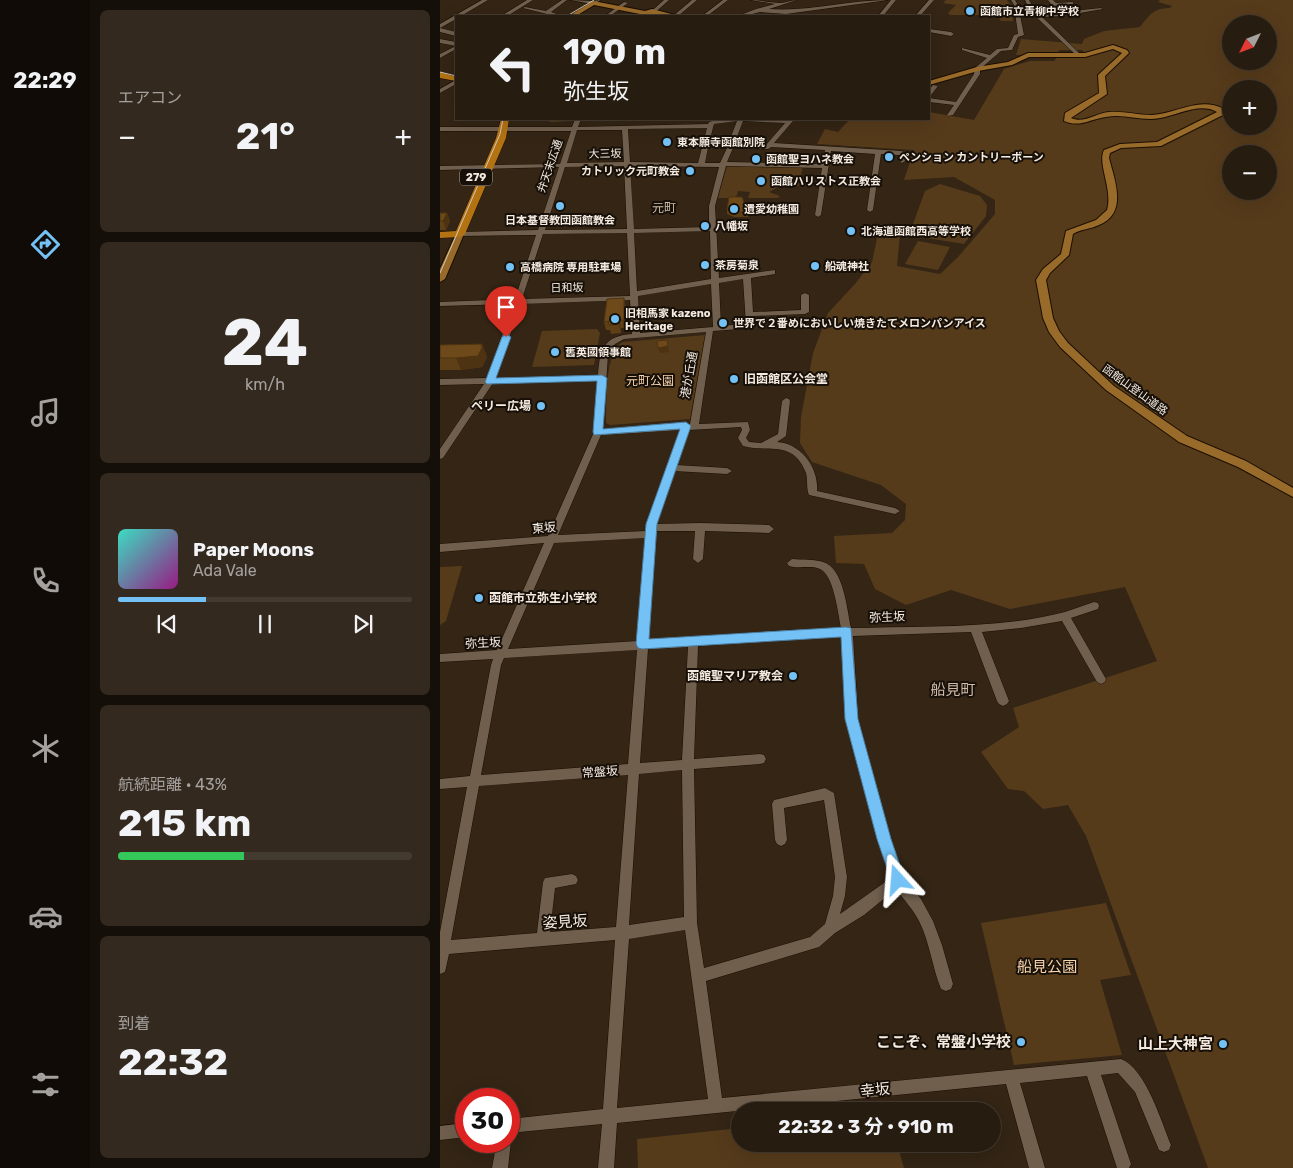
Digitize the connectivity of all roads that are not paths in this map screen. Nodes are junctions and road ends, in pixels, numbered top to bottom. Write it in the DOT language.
graph roads {
  1 [pos="486,0"];
  2 [pos="531,0"];
  3 [pos="565,0"];
  4 [pos="572,0"];
  5 [pos="612,0"];
  6 [pos="667,0"];
  7 [pos="695,0"];
  8 [pos="726,0"];
  9 [pos="753,0"];
  10 [pos="759,0"];
  11 [pos="795,0"];
  12 [pos="886,0"];
  13 [pos="894,0"];
  14 [pos="932,0"];
  15 [pos="1013,0"];
  16 [pos="1027,0"];
  17 [pos="1050,0"];
  18 [pos="593,1"];
  19 [pos="783,2"];
  20 [pos="626,3"];
  21 [pos="1071,3"];
  22 [pos="1055,5"];
  23 [pos="1031,6"];
  24 [pos="525,8"];
  25 [pos="619,8"];
  26 [pos="819,8"];
  27 [pos="1101,9"];
  28 [pos="758,10"];
  29 [pos="546,13"];
  30 [pos="650,14"];
  31 [pos="773,14"];
  32 [pos="824,14"];
  33 [pos="1062,14"];
  34 [pos="460,15"];
  35 [pos="506,15"];
  36 [pos="557,15"];
  37 [pos="564,15"];
  38 [pos="573,15"];
  39 [pos="608,15"];
  40 [pos="663,15"];
  41 [pos="677,15"];
  42 [pos="705,15"];
  43 [pos="743,15"];
  44 [pos="881,15"];
  45 [pos="918,15"];
  46 [pos="455,17"];
  47 [pos="440,18"];
  48 [pos="455,18"];
  49 [pos="440,28"];
  50 [pos="930,30"];
  51 [pos="455,34"];
  52 [pos="951,34"];
  53 [pos="440,41"];
  54 [pos="455,45"];
  55 [pos="455,46"];
  56 [pos="964,49"];
  57 [pos="1078,54"];
  58 [pos="440,56"];
  59 [pos="991,57"];
  60 [pos="978,69"];
  61 [pos="440,70"];
  62 [pos="440,75"];
  63 [pos="455,75"];
  64 [pos="455,80"];
  65 [pos="455,81"];
  66 [pos="932,84"];
  67 [pos="440,91"];
  68 [pos="930,100"];
  69 [pos="957,104"];
  70 [pos="950,115"];
  71 [pos="578,120"];
  72 [pos="620,120"];
  73 [pos="669,120"];
  74 [pos="697,120"];
  75 [pos="790,120"];
  76 [pos="740,121"];
  77 [pos="693,126"];
  78 [pos="710,126"];
  79 [pos="498,127"];
  80 [pos="665,127"];
  81 [pos="615,128"];
  82 [pos="625,128"];
  83 [pos="440,129"];
  84 [pos="575,129"];
  85 [pos="440,134"];
  86 [pos="707,145"];
  87 [pos="730,146"];
  88 [pos="768,146"];
  89 [pos="828,148"];
  90 [pos="878,152"];
  91 [pos="902,161"];
  92 [pos="627,164"];
  93 [pos="562,165"];
  94 [pos="701,165"];
  95 [pos="723,165"];
  96 [pos="825,166"];
  97 [pos="484,167"];
  98 [pos="440,168"];
  99 [pos="870,210"];
  100 [pos="818,216"];
  101 [pos="714,229"];
  102 [pos="630,230"];
  103 [pos="540,231"];
  104 [pos="450,234"];
  105 [pos="440,260"];
  106 [pos="772,272"];
  107 [pos="748,277"];
  108 [pos="440,279"];
  109 [pos="716,281"];
  110 [pos="805,295"];
  111 [pos="634,296"];
  112 [pos="518,300"];
  113 [pos="440,304"];
  114 [pos="750,314"];
  115 [pos="713,329"];
  116 [pos="636,336"];
  117 [pos="602,378"];
  118 [pos="440,382"];
  119 [pos="490,382"];
  120 [pos="786,401"];
  121 [pos="690,426"];
  122 [pos="598,432"];
  123 [pos="760,446"];
  124 [pos="440,456"];
  125 [pos="670,468"];
  126 [pos="727,471"];
  127 [pos="1293,493"];
  128 [pos="895,511"];
  129 [pos="700,527"];
  130 [pos="769,529"];
  131 [pos="651,531"];
  132 [pos="549,541"];
  133 [pos="440,548"];
  134 [pos="698,559"];
  135 [pos="792,563"];
  136 [pos="1094,606"];
  137 [pos="1065,616"];
  138 [pos="975,628"];
  139 [pos="846,631"];
  140 [pos="693,642"];
  141 [pos="642,644"];
  142 [pos="499,654"];
  143 [pos="440,658"];
  144 [pos="1101,679"];
  145 [pos="1003,701"];
  146 [pos="760,760"];
  147 [pos="688,765"];
  148 [pos="634,769"];
  149 [pos="474,782"];
  150 [pos="440,784"];
  151 [pos="781,840"];
  152 [pos="572,880"];
  153 [pos="898,880"];
  154 [pos="692,923"];
  155 [pos="830,928"];
  156 [pos="622,934"];
  157 [pos="543,940"];
  158 [pos="442,947"];
  159 [pos="440,966"];
  160 [pos="700,976"];
  161 [pos="946,984"];
  162 [pos="1092,1069"];
  163 [pos="1011,1077"];
  164 [pos="716,1106"];
  165 [pos="609,1116"];
  166 [pos="520,1125"];
  167 [pos="455,1131"];
  168 [pos="440,1133"];
  169 [pos="1164,1146"];
  170 [pos="502,1153"];
  171 [pos="1123,1164"];
  172 [pos="500,1168"];
  173 [pos="606,1168"];
  174 [pos="1037,1168"];
  1 -- 34 [label="street"];
  2 -- 35 [label="street"];
  3 -- 29 [label="street"];
  4 -- 18 [label="street"];
  5 -- 20 [label="main road"];
  6 -- 30 [label="street"];
  7 -- 41 [label="street"];
  8 -- 42 [label="street"];
  9 -- 10 [label="street"];
  10 -- 19 [label="street"];
  10 -- 43 [label="street"];
  11 -- 19 [label="street"];
  12 -- 26 [label="street"];
  13 -- 44 [label="street"];
  14 -- 45 [label="street"];
  15 -- 59 [label="street"];
  16 -- 23 [label="street"];
  17 -- 22 [label="street"];
  18 -- 25 [label="main road"];
  18 -- 37 [label="main road"];
  18 -- 38 [label="main road"];
  19 -- 28 [label="street"];
  20 -- 25 [label="street"];
  20 -- 30 [label="main road"];
  21 -- 22 [label="street"];
  22 -- 33 [label="street"];
  23 -- 33 [label="street"];
  23 -- 57 [label="street"];
  24 -- 29 [label="street"];
  25 -- 30 [label="main road"];
  25 -- 39 [label="street"];
  26 -- 31 [label="street"];
  26 -- 32 [label="street"];
  27 -- 33 [label="street"];
  28 -- 31 [label="street"];
  28 -- 43 [label="street"];
  29 -- 36 [label="street"];
  30 -- 40 [label="main road"];
  46 -- 47 [label="street"];
  48 -- 49 [label="street"];
  49 -- 51 [label="street"];
  50 -- 52 [label="street"];
  53 -- 54 [label="street"];
  55 -- 58 [label="street"];
  56 -- 59 [label="street"];
  57 -- 60 [label="main road, 函館山登山道路"];
  57 -- 127 [label="main road, 函館山登山道路"];
  59 -- 60 [label="street"];
  60 -- 66 [label="main road, 函館山登山道路"];
  60 -- 69 [label="street"];
  61 -- 63 [label="highway"];
  62 -- 64 [label="highway"];
  65 -- 67 [label="street"];
  68 -- 69 [label="street"];
  69 -- 70 [label="street"];
  71 -- 84 [label="street, 弁天末広通"];
  72 -- 81 [label="street"];
  73 -- 80 [label="street"];
  74 -- 77 [label="street"];
  75 -- 76 [label="street"];
  75 -- 88 [label="street"];
  76 -- 78 [label="street"];
  76 -- 87 [label="street, 港が丘通"];
  77 -- 78 [label="street"];
  77 -- 80 [label="street"];
  78 -- 86 [label="street"];
  79 -- 83 [label="street"];
  79 -- 84 [label="street"];
  79 -- 85 [label="street"];
  79 -- 97 [label="highway, 279"];
  80 -- 82 [label="street"];
  81 -- 82 [label="street"];
  81 -- 84 [label="street"];
  82 -- 92 [label="street"];
  84 -- 93 [label="street, 弁天末広通"];
  86 -- 87 [label="street"];
  86 -- 94 [label="street"];
  87 -- 88 [label="street"];
  87 -- 95 [label="street, 港が丘通"];
  88 -- 89 [label="street"];
  89 -- 90 [label="street"];
  89 -- 96 [label="street"];
  90 -- 91 [label="street"];
  90 -- 99 [label="street"];
  92 -- 93 [label="street, 大三坂"];
  92 -- 94 [label="street, 大三坂"];
  92 -- 102 [label="street"];
  93 -- 97 [label="street, 大三坂"];
  93 -- 103 [label="street, 弁天末広通"];
  94 -- 95 [label="street, 大三坂"];
  95 -- 96 [label="street, 大三坂"];
  95 -- 101 [label="street, 港が丘通"];
  96 -- 100 [label="street"];
  97 -- 98 [label="street, 大三坂"];
  97 -- 104 [label="highway, 279"];
  101 -- 102 [label="street"];
  101 -- 109 [label="street, 港が丘通"];
  102 -- 103 [label="street"];
  102 -- 111 [label="street"];
  103 -- 104 [label="street"];
  103 -- 112 [label="street, 弁天末広通"];
  104 -- 105 [label="main road"];
  104 -- 108 [label="main road"];
  106 -- 107 [label="street, 日和坂"];
  107 -- 109 [label="street, 日和坂"];
  107 -- 114 [label="street"];
  109 -- 111 [label="street, 日和坂"];
  109 -- 115 [label="street, 港が丘通"];
  110 -- 114 [label="street"];
  111 -- 112 [label="street, 日和坂"];
  111 -- 116 [label="street"];
  112 -- 113 [label="street, 日和坂"];
  112 -- 119 [label="street, 弁天末広通"];
  114 -- 115 [label="street"];
  115 -- 116 [label="street"];
  115 -- 121 [label="street, 港が丘通"];
  116 -- 117 [label="street"];
  117 -- 119 [label="street"];
  117 -- 122 [label="street"];
  118 -- 119 [label="street"];
  119 -- 124 [label="street, 弁天末広通"];
  120 -- 123 [label="street"];
  121 -- 122 [label="street"];
  121 -- 123 [label="street"];
  121 -- 125 [label="street, 港が丘通"];
  122 -- 132 [label="street"];
  123 -- 128 [label="street"];
  125 -- 126 [label="street"];
  125 -- 131 [label="street, 港が丘通"];
  129 -- 130 [label="street, 東坂"];
  129 -- 131 [label="street, 東坂"];
  129 -- 134 [label="street"];
  131 -- 132 [label="street, 東坂"];
  131 -- 141 [label="street, 港が丘通"];
  132 -- 133 [label="street, 東坂"];
  132 -- 142 [label="street"];
  135 -- 139 [label="street"];
  136 -- 137 [label="street, 弥生坂"];
  137 -- 138 [label="street, 弥生坂"];
  137 -- 144 [label="street"];
  138 -- 139 [label="street, 弥生坂"];
  138 -- 145 [label="street"];
  139 -- 140 [label="street, 弥生坂"];
  139 -- 153 [label="street"];
  140 -- 141 [label="street, 弥生坂"];
  140 -- 147 [label="street"];
  141 -- 142 [label="street, 弥生坂"];
  141 -- 148 [label="street, 港が丘通"];
  142 -- 143 [label="street, 弥生坂"];
  142 -- 149 [label="street"];
  146 -- 147 [label="street, 常盤坂"];
  147 -- 148 [label="street, 常盤坂"];
  147 -- 154 [label="street"];
  148 -- 149 [label="street, 常盤坂"];
  148 -- 156 [label="street, 港が丘通"];
  149 -- 150 [label="street, 常盤坂"];
  149 -- 158 [label="street"];
  151 -- 155 [label="street"];
  152 -- 157 [label="street"];
  153 -- 155 [label="street"];
  153 -- 161 [label="street"];
  154 -- 156 [label="street, 姿見坂"];
  154 -- 160 [label="street"];
  155 -- 160 [label="street"];
  156 -- 157 [label="street, 姿見坂"];
  156 -- 165 [label="street, 港が丘通"];
  157 -- 158 [label="street, 姿見坂"];
  158 -- 159 [label="street"];
  160 -- 164 [label="street"];
  162 -- 163 [label="street, 幸坂"];
  162 -- 169 [label="street, 幸坂"];
  162 -- 171 [label="street"];
  163 -- 164 [label="street, 幸坂"];
  163 -- 174 [label="street"];
  164 -- 165 [label="street, 幸坂"];
  165 -- 166 [label="street, 幸坂"];
  165 -- 173 [label="street, 港が丘通"];
  167 -- 168 [label="street"];
  170 -- 172 [label="street"];
}
